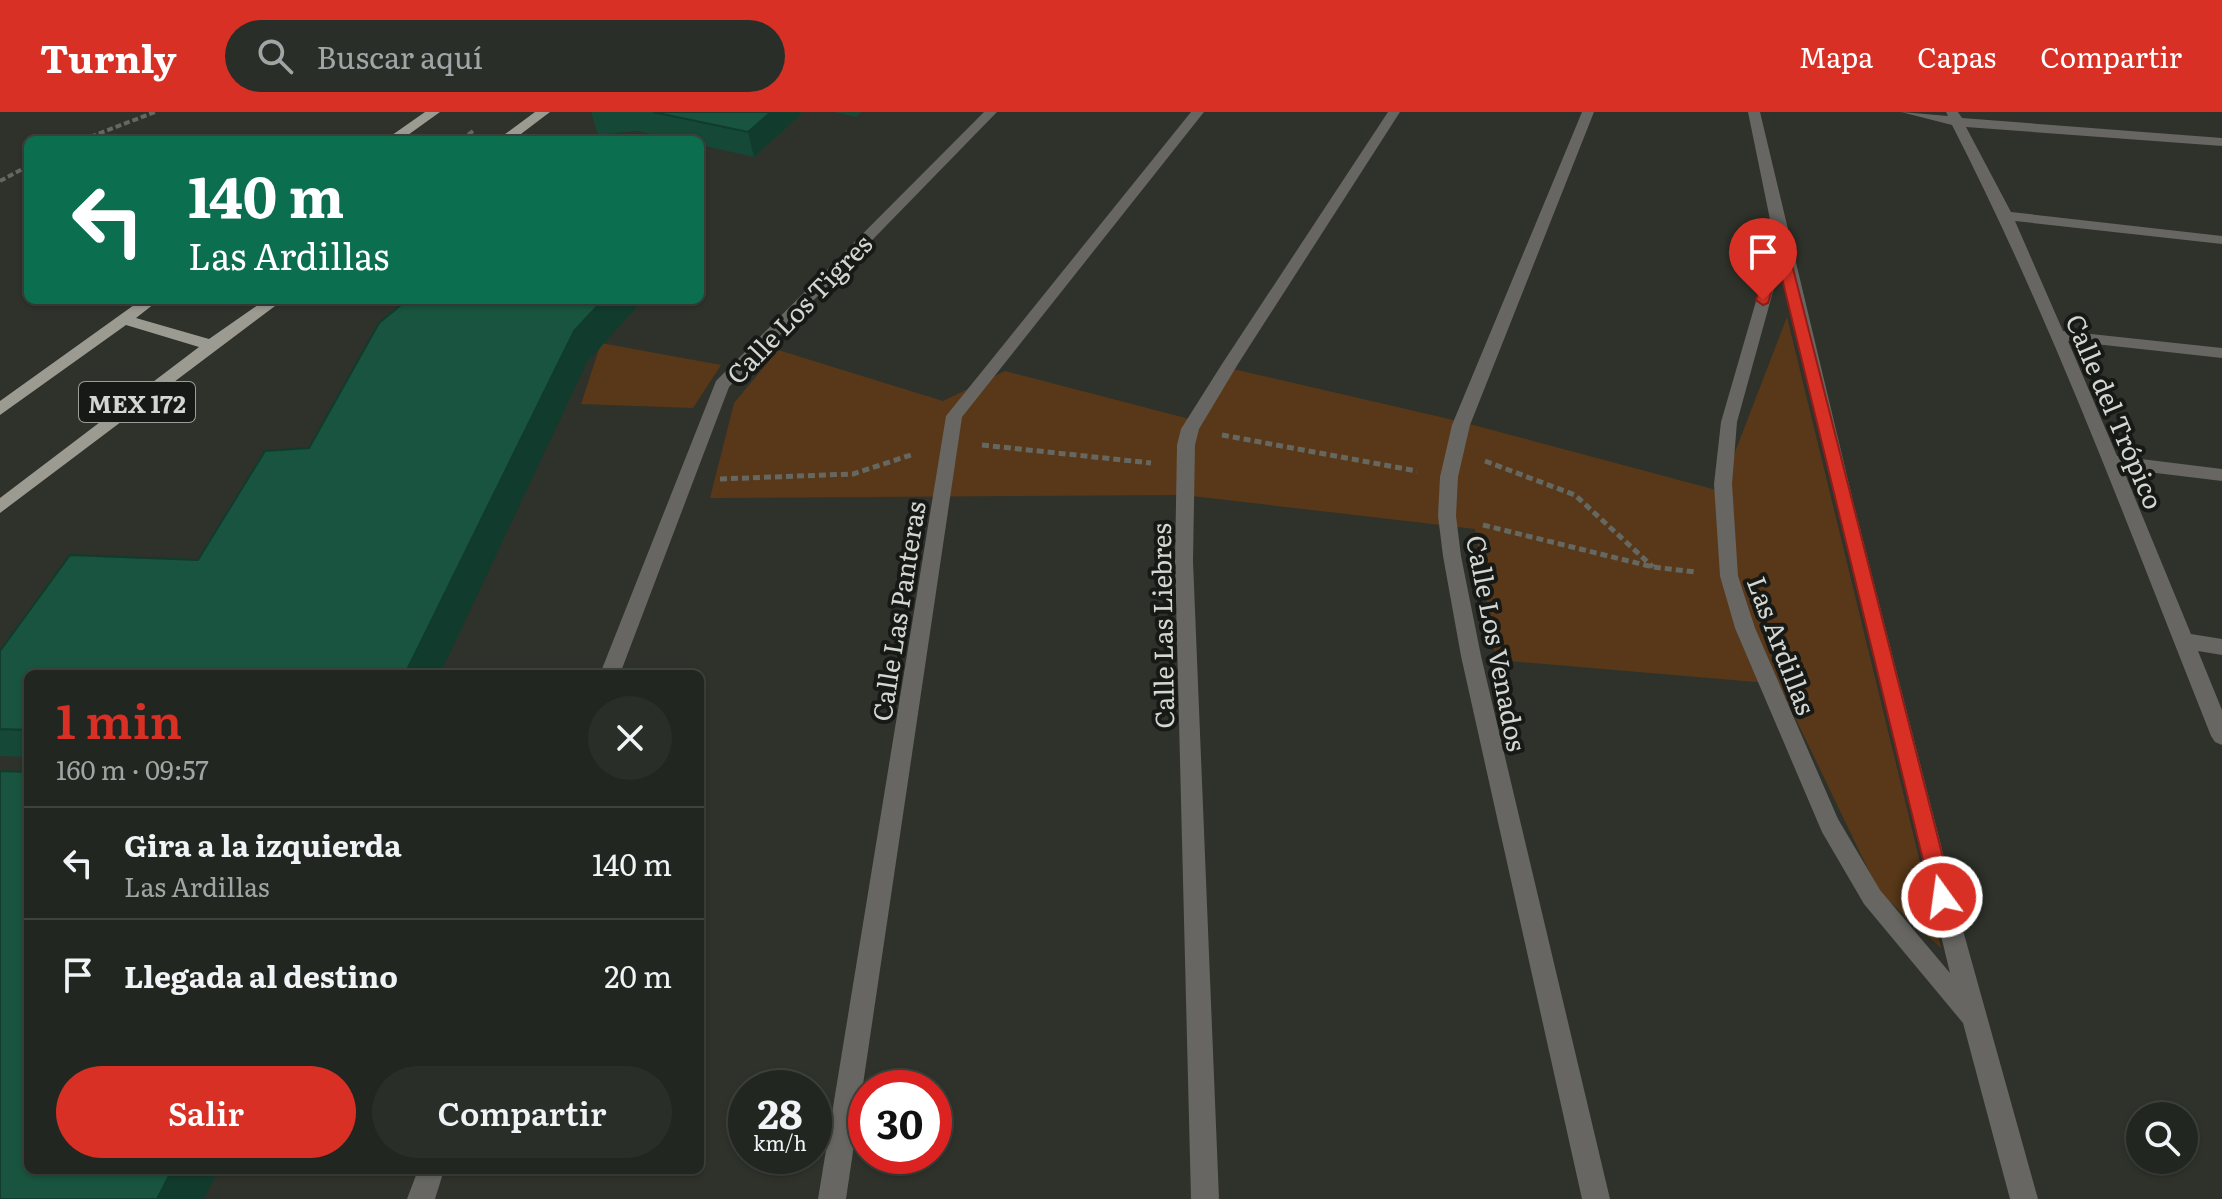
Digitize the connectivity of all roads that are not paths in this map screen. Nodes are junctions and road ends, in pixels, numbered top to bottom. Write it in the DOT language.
graph roads {
  1 [pos="434,112"];
  2 [pos="544,112"];
  3 [pos="991,112"];
  4 [pos="1198,112"];
  5 [pos="1394,112"];
  6 [pos="1588,112"];
  7 [pos="1754,112"];
  8 [pos="1907,112"];
  9 [pos="1955,117"];
  10 [pos="398,136"];
  11 [pos="510,136"];
  12 [pos="2222,142"];
  13 [pos="2006,216"];
  14 [pos="2222,240"];
  15 [pos="1779,241"];
  16 [pos="145,304"];
  17 [pos="269,304"];
  18 [pos="121,319"];
  19 [pos="2055,335"];
  20 [pos="211,345"];
  21 [pos="2222,353"];
  22 [pos="0,409"];
  23 [pos="2111,461"];
  24 [pos="2222,475"];
  25 [pos="0,507"];
  26 [pos="2183,641"];
  27 [pos="2222,647"];
  28 [pos="612,670"];
  29 [pos="2222,736"];
  30 [pos="1973,1020"];
  31 [pos="430,1174"];
  32 [pos="421,1199"];
  33 [pos="832,1199"];
  34 [pos="1205,1199"];
  35 [pos="1596,1199"];
  36 [pos="2024,1199"];
  1 -- 10 [label="main road"];
  2 -- 11 [label="main road"];
  3 -- 28 [label="street, Calle Los Tigres"];
  4 -- 33 [label="street, Calle Las Panteras"];
  5 -- 34 [label="street, Calle Las Liebres"];
  6 -- 35 [label="street, Calle Los Venados"];
  7 -- 15 [label="street, Las Ardillas"];
  8 -- 9 [label="street"];
  9 -- 12 [label="street"];
  9 -- 13 [label="street, Calle del Trópico"];
  13 -- 14 [label="street"];
  13 -- 19 [label="street, Calle del Trópico"];
  15 -- 30 [label="street, Las Ardillas"];
  15 -- 30 [label="street, Las Ardillas"];
  16 -- 18 [label="main road, MEX 172"];
  17 -- 20 [label="main road, MEX 172"];
  18 -- 20 [label="main road"];
  18 -- 22 [label="main road, MEX 172"];
  19 -- 21 [label="street"];
  19 -- 23 [label="street, Calle del Trópico"];
  20 -- 25 [label="main road, MEX 172"];
  23 -- 24 [label="street"];
  23 -- 26 [label="street, Calle del Trópico"];
  26 -- 27 [label="street"];
  26 -- 29 [label="street, Calle del Trópico"];
  30 -- 36 [label="street, Las Ardillas"];
  31 -- 32 [label="street"];
}
